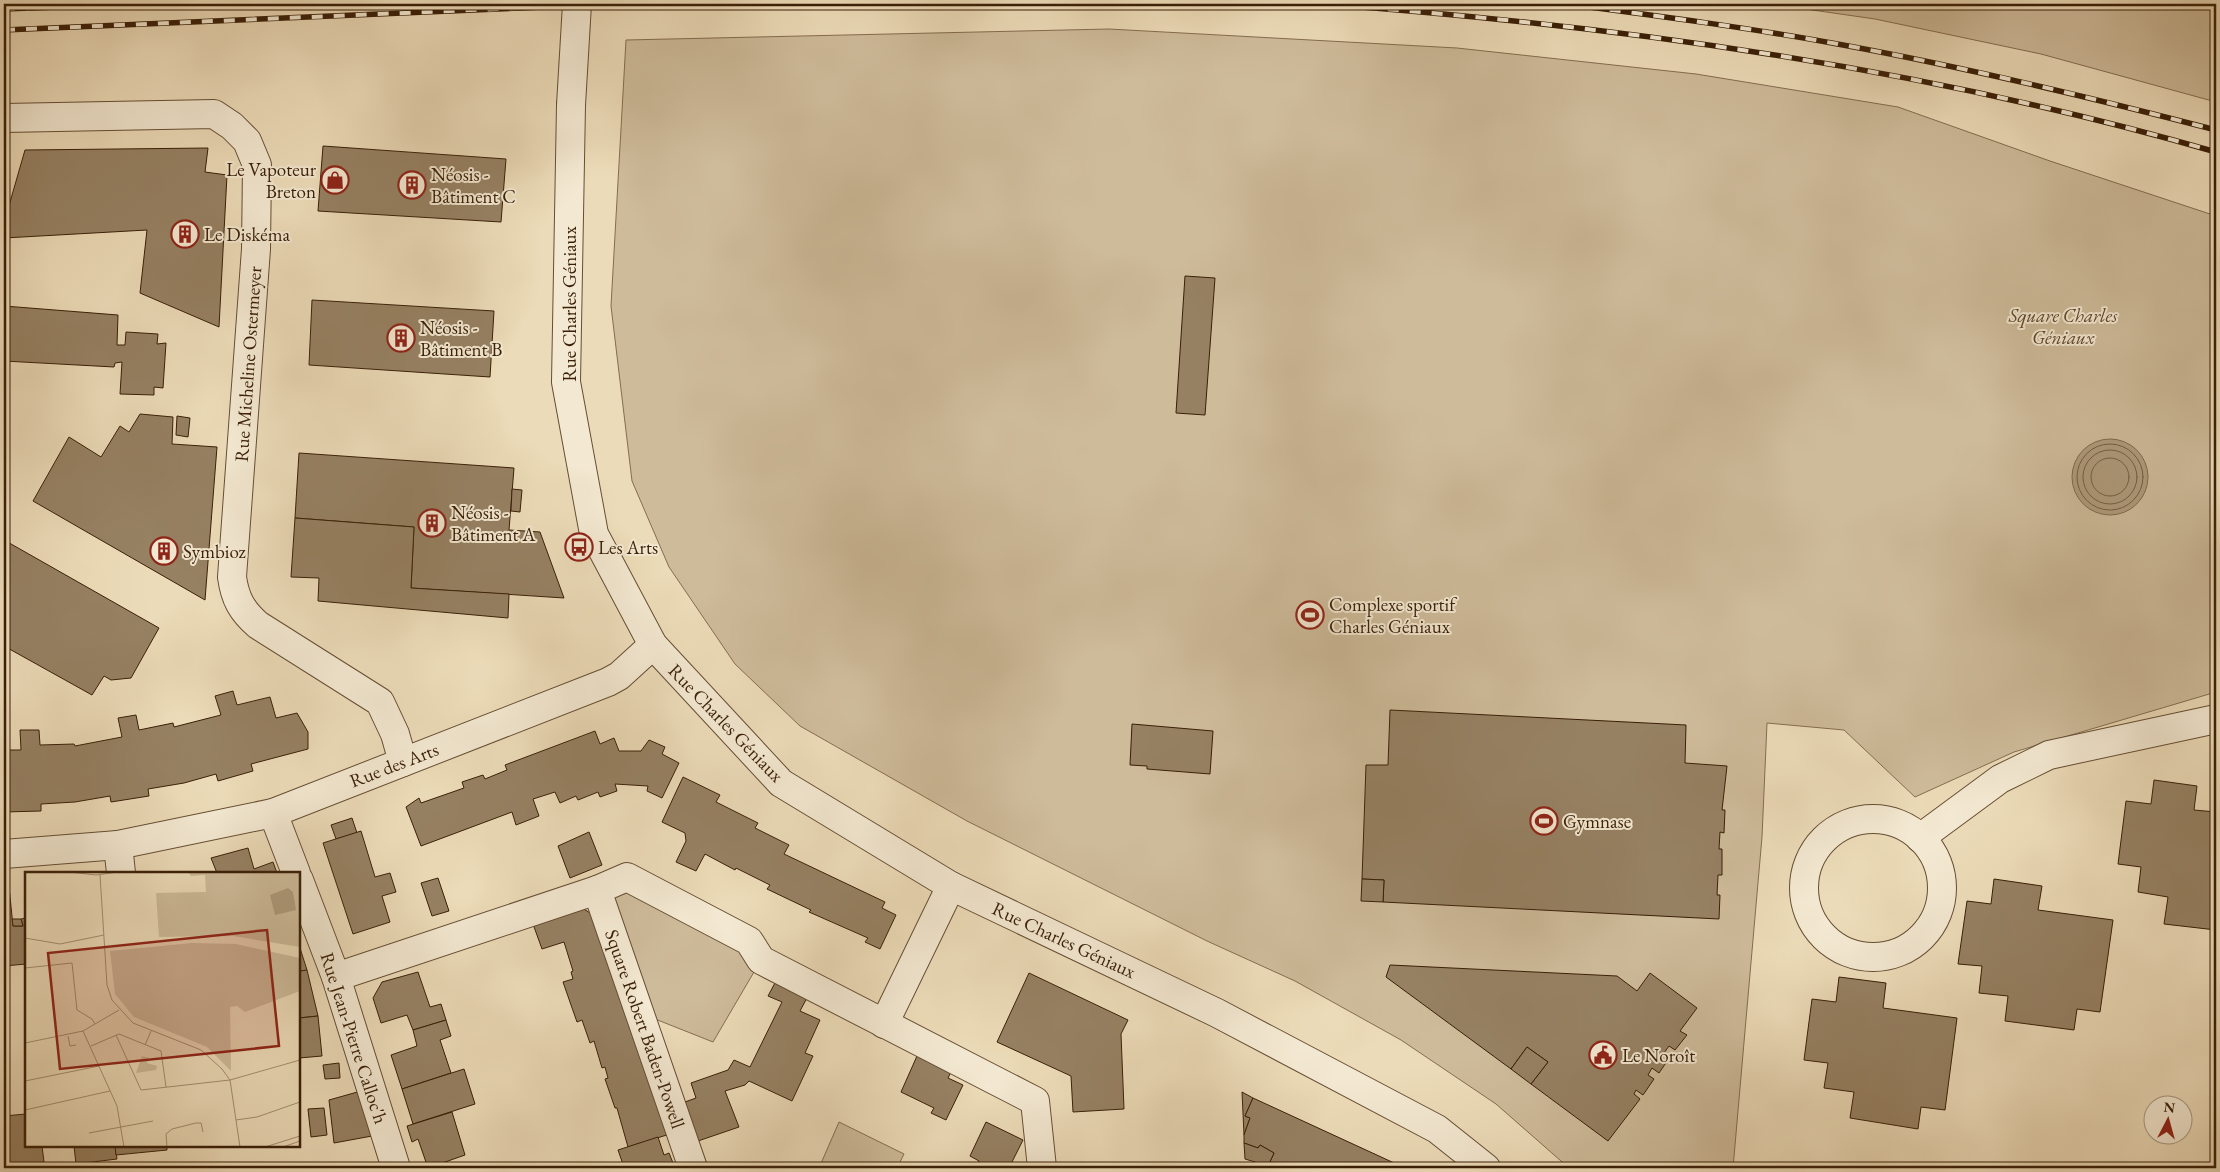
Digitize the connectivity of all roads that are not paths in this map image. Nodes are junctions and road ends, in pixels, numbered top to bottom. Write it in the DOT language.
graph roads {
  1 [pos="577,4"];
  2 [pos="4,118"];
  3 [pos="653,645"];
  4 [pos="2216,719"];
  5 [pos="403,762"];
  6 [pos="273,813"];
  7 [pos="1920,838"];
  8 [pos="118,845"];
  9 [pos="4,854"];
  10 [pos="121,872"];
  11 [pos="296,872"];
  12 [pos="300,883"];
  13 [pos="951,886"];
  14 [pos="597,890"];
  15 [pos="336,977"];
  16 [pos="884,1024"];
  17 [pos="396,1168"];
  18 [pos="692,1168"];
  19 [pos="1042,1168"];
  20 [pos="1486,1168"];
  1 -- 3 [label="street, Rue Charles Géniaux, bridge"];
  2 -- 5 [label="street, Rue Micheline Ostermeyer"];
  3 -- 5 [label="street, Rue des Arts"];
  3 -- 13 [label="street, Rue Charles Géniaux"];
  4 -- 7 [label="street"];
  5 -- 6 [label="street, Rue des Arts"];
  6 -- 8 [label="street, Rue des Arts"];
  6 -- 11 [label="street"];
  7 -- 7 [label="street"];
  8 -- 9 [label="street, Rue des Arts"];
  8 -- 10 [label="street"];
  12 -- 15 [label="street, Rue Jean-Pierre Calloc'h"];
  13 -- 16 [label="street"];
  13 -- 20 [label="street, Rue Charles Géniaux"];
  14 -- 15 [label="street"];
  14 -- 16 [label="street"];
  14 -- 18 [label="street, Square Robert Baden-Powell"];
  15 -- 17 [label="street, Rue Jean-Pierre Calloc'h"];
  16 -- 19 [label="street"];
}
